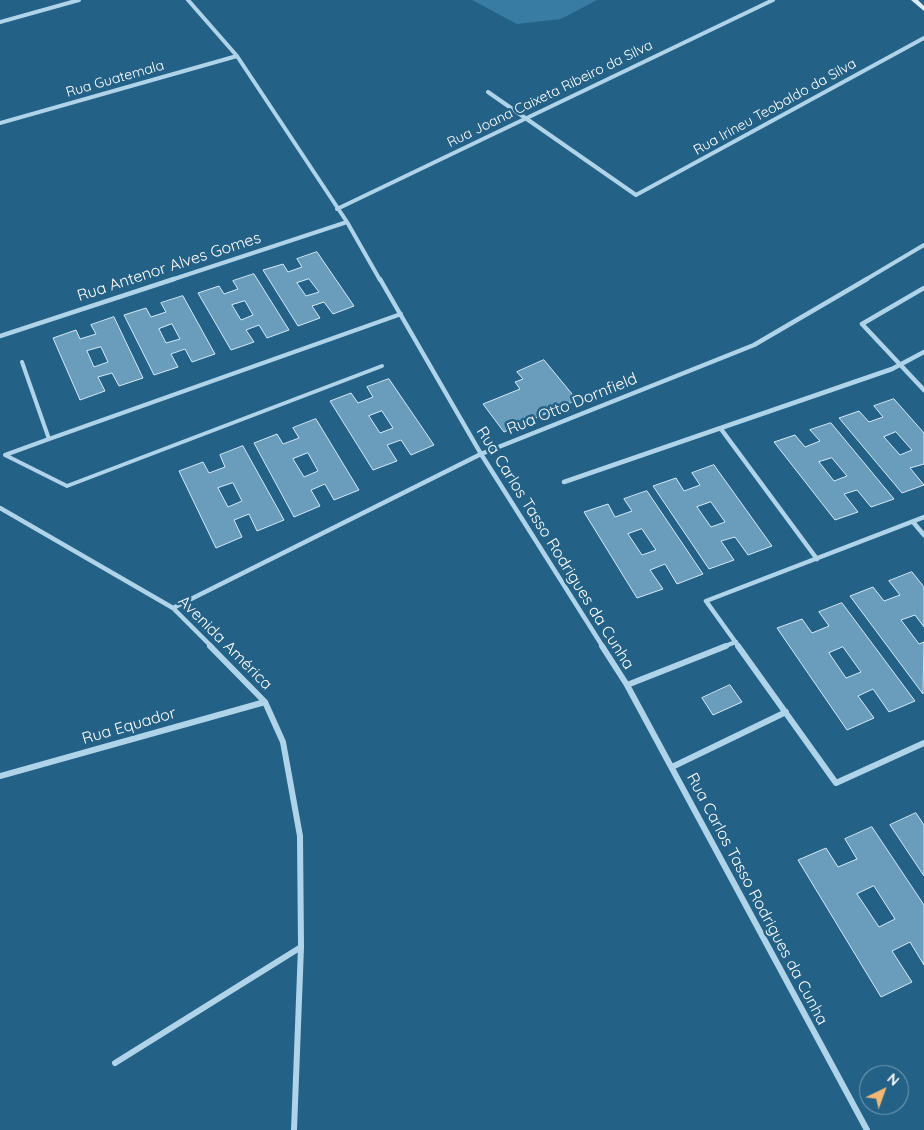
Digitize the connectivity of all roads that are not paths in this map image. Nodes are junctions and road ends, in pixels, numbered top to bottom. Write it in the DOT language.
graph roads {
  1 [pos="79,0"];
  2 [pos="188,0"];
  3 [pos="773,0"];
  4 [pos="914,0"];
  5 [pos="924,9"];
  6 [pos="0,22"];
  7 [pos="924,38"];
  8 [pos="237,56"];
  9 [pos="488,92"];
  10 [pos="526,118"];
  11 [pos="0,123"];
  12 [pos="337,209"];
  13 [pos="347,222"];
  14 [pos="924,245"];
  15 [pos="924,288"];
  16 [pos="401,314"];
  17 [pos="0,336"];
  18 [pos="924,352"];
  19 [pos="22,362"];
  20 [pos="901,365"];
  21 [pos="382,366"];
  22 [pos="924,390"];
  23 [pos="722,429"];
  24 [pos="49,439"];
  25 [pos="481,454"];
  26 [pos="564,482"];
  27 [pos="0,508"];
  28 [pos="924,517"];
  29 [pos="913,522"];
  30 [pos="924,535"];
  31 [pos="817,559"];
  32 [pos="173,608"];
  33 [pos="736,642"];
  34 [pos="627,686"];
  35 [pos="265,702"];
  36 [pos="786,712"];
  37 [pos="924,743"];
  38 [pos="672,767"];
  39 [pos="0,776"];
  40 [pos="301,947"];
  41 [pos="115,1063"];
  42 [pos="294,1130"];
  43 [pos="867,1130"];
  1 -- 6 [label="street"];
  2 -- 8 [label="street, Rua Carlos Tasso Rodrigues da Cunha"];
  3 -- 10 [label="street, Rua Joana Caixeta Ribeiro da Silva"];
  4 -- 5 [label="street"];
  7 -- 10 [label="street, Rua Irineu Teobaldo da Silva"];
  8 -- 11 [label="street, Rua Guatemala"];
  8 -- 12 [label="street, Rua Carlos Tasso Rodrigues da Cunha"];
  9 -- 10 [label="street"];
  10 -- 12 [label="street, Rua Joana Caixeta Ribeiro da Silva"];
  12 -- 13 [label="street, Rua Carlos Tasso Rodrigues da Cunha"];
  13 -- 16 [label="street, Rua Carlos Tasso Rodrigues da Cunha"];
  13 -- 17 [label="street, Rua Antenor Alves Gomes"];
  14 -- 25 [label="street, Rua Otto Dornfield"];
  15 -- 20 [label="street"];
  16 -- 24 [label="lane"];
  16 -- 25 [label="street, Rua Carlos Tasso Rodrigues da Cunha"];
  18 -- 20 [label="street"];
  19 -- 24 [label="lane"];
  20 -- 22 [label="street"];
  20 -- 23 [label="street"];
  21 -- 24 [label="lane"];
  23 -- 26 [label="street"];
  23 -- 31 [label="street"];
  25 -- 32 [label="street, Rua Otto Dornfield"];
  25 -- 34 [label="street, Rua Carlos Tasso Rodrigues da Cunha"];
  27 -- 32 [label="street, Avenida América"];
  28 -- 29 [label="street"];
  29 -- 30 [label="street"];
  29 -- 31 [label="street"];
  31 -- 33 [label="street"];
  32 -- 35 [label="street, Avenida América"];
  33 -- 34 [label="street"];
  33 -- 36 [label="street"];
  34 -- 38 [label="street, Rua Carlos Tasso Rodrigues da Cunha"];
  35 -- 39 [label="street, Rua Equador"];
  35 -- 40 [label="street, Avenida América"];
  36 -- 37 [label="street"];
  36 -- 38 [label="street"];
  38 -- 43 [label="street, Rua Carlos Tasso Rodrigues da Cunha"];
  40 -- 41 [label="street"];
  40 -- 42 [label="street, Avenida América"];
}
